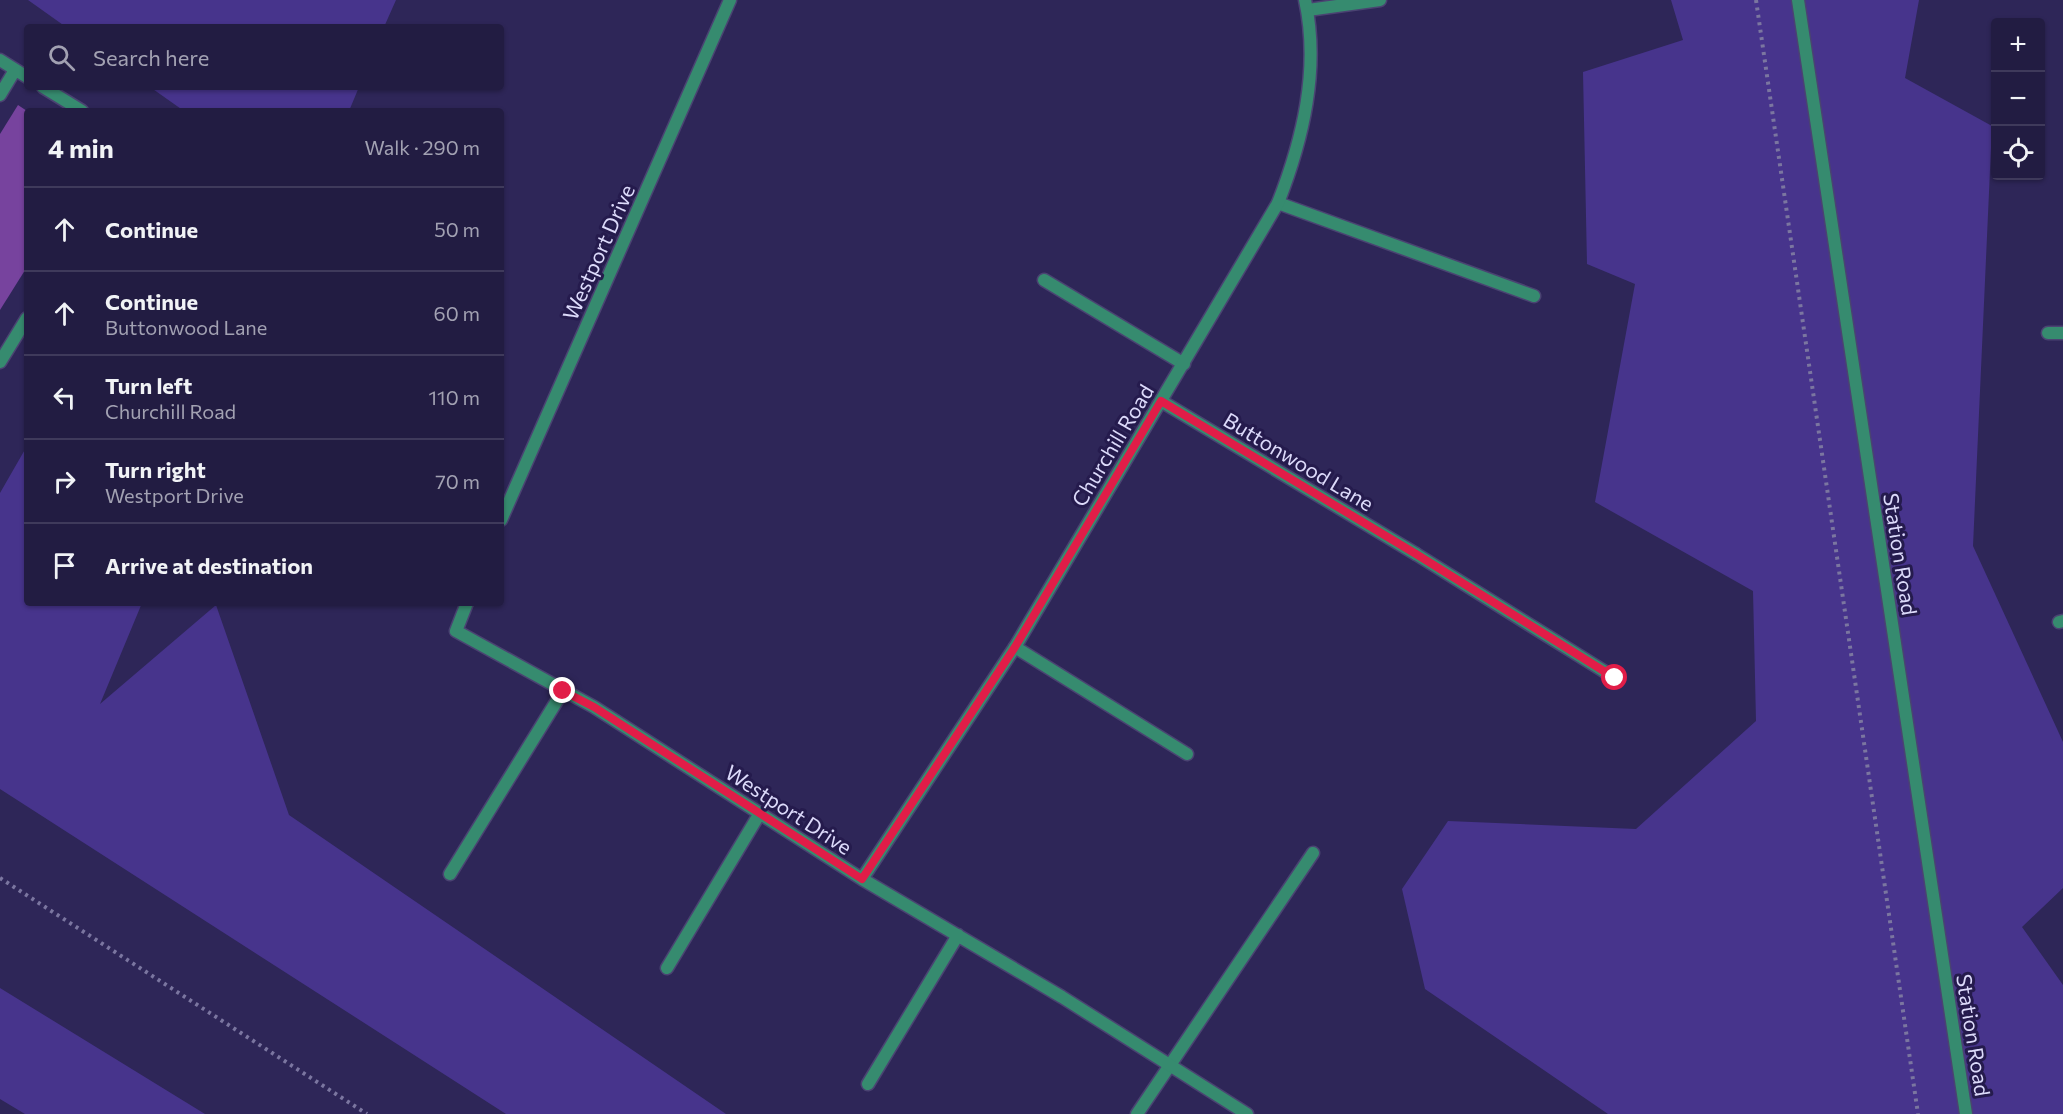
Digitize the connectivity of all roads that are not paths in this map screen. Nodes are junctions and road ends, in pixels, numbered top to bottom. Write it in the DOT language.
graph roads {
  1 [pos="730,0"];
  2 [pos="1380,0"];
  3 [pos="1798,0"];
  4 [pos="1307,5"];
  5 [pos="0,60"];
  6 [pos="15,70"];
  7 [pos="24,75"];
  8 [pos="48,90"];
  9 [pos="0,94"];
  10 [pos="77,108"];
  11 [pos="1278,203"];
  12 [pos="1044,280"];
  13 [pos="1534,296"];
  14 [pos="24,323"];
  15 [pos="2048,333"];
  16 [pos="2063,333"];
  17 [pos="0,362"];
  18 [pos="1184,364"];
  19 [pos="1161,401"];
  20 [pos="504,513"];
  21 [pos="466,606"];
  22 [pos="1015,647"];
  23 [pos="1615,678"];
  24 [pos="563,691"];
  25 [pos="1187,754"];
  26 [pos="760,813"];
  27 [pos="1313,853"];
  28 [pos="450,874"];
  29 [pos="862,879"];
  30 [pos="958,935"];
  31 [pos="667,968"];
  32 [pos="1169,1063"];
  33 [pos="868,1084"];
  34 [pos="1137,1114"];
  35 [pos="1247,1114"];
  36 [pos="1966,1114"];
  1 -- 20 [label="street, Westport Drive"];
  2 -- 4 [label="street"];
  3 -- 36 [label="street, Station Road"];
  4 -- 11 [label="street, Churchill Road"];
  5 -- 6 [label="street"];
  6 -- 7 [label="street"];
  6 -- 9 [label="street"];
  8 -- 10 [label="street"];
  11 -- 13 [label="street"];
  11 -- 18 [label="street, Churchill Road"];
  12 -- 18 [label="street"];
  14 -- 17 [label="street"];
  15 -- 16 [label="street"];
  18 -- 19 [label="street, Churchill Road"];
  19 -- 22 [label="street, Churchill Road"];
  19 -- 23 [label="street, Buttonwood Lane"];
  21 -- 24 [label="street, Westport Drive"];
  22 -- 25 [label="street"];
  22 -- 29 [label="street, Churchill Road"];
  24 -- 26 [label="street, Westport Drive"];
  24 -- 28 [label="street"];
  26 -- 29 [label="street, Westport Drive"];
  26 -- 31 [label="street"];
  27 -- 32 [label="street"];
  29 -- 30 [label="street, Westport Drive"];
  30 -- 32 [label="street, Westport Drive"];
  30 -- 33 [label="street"];
  32 -- 34 [label="street"];
  32 -- 35 [label="street, Westport Drive"];
}
